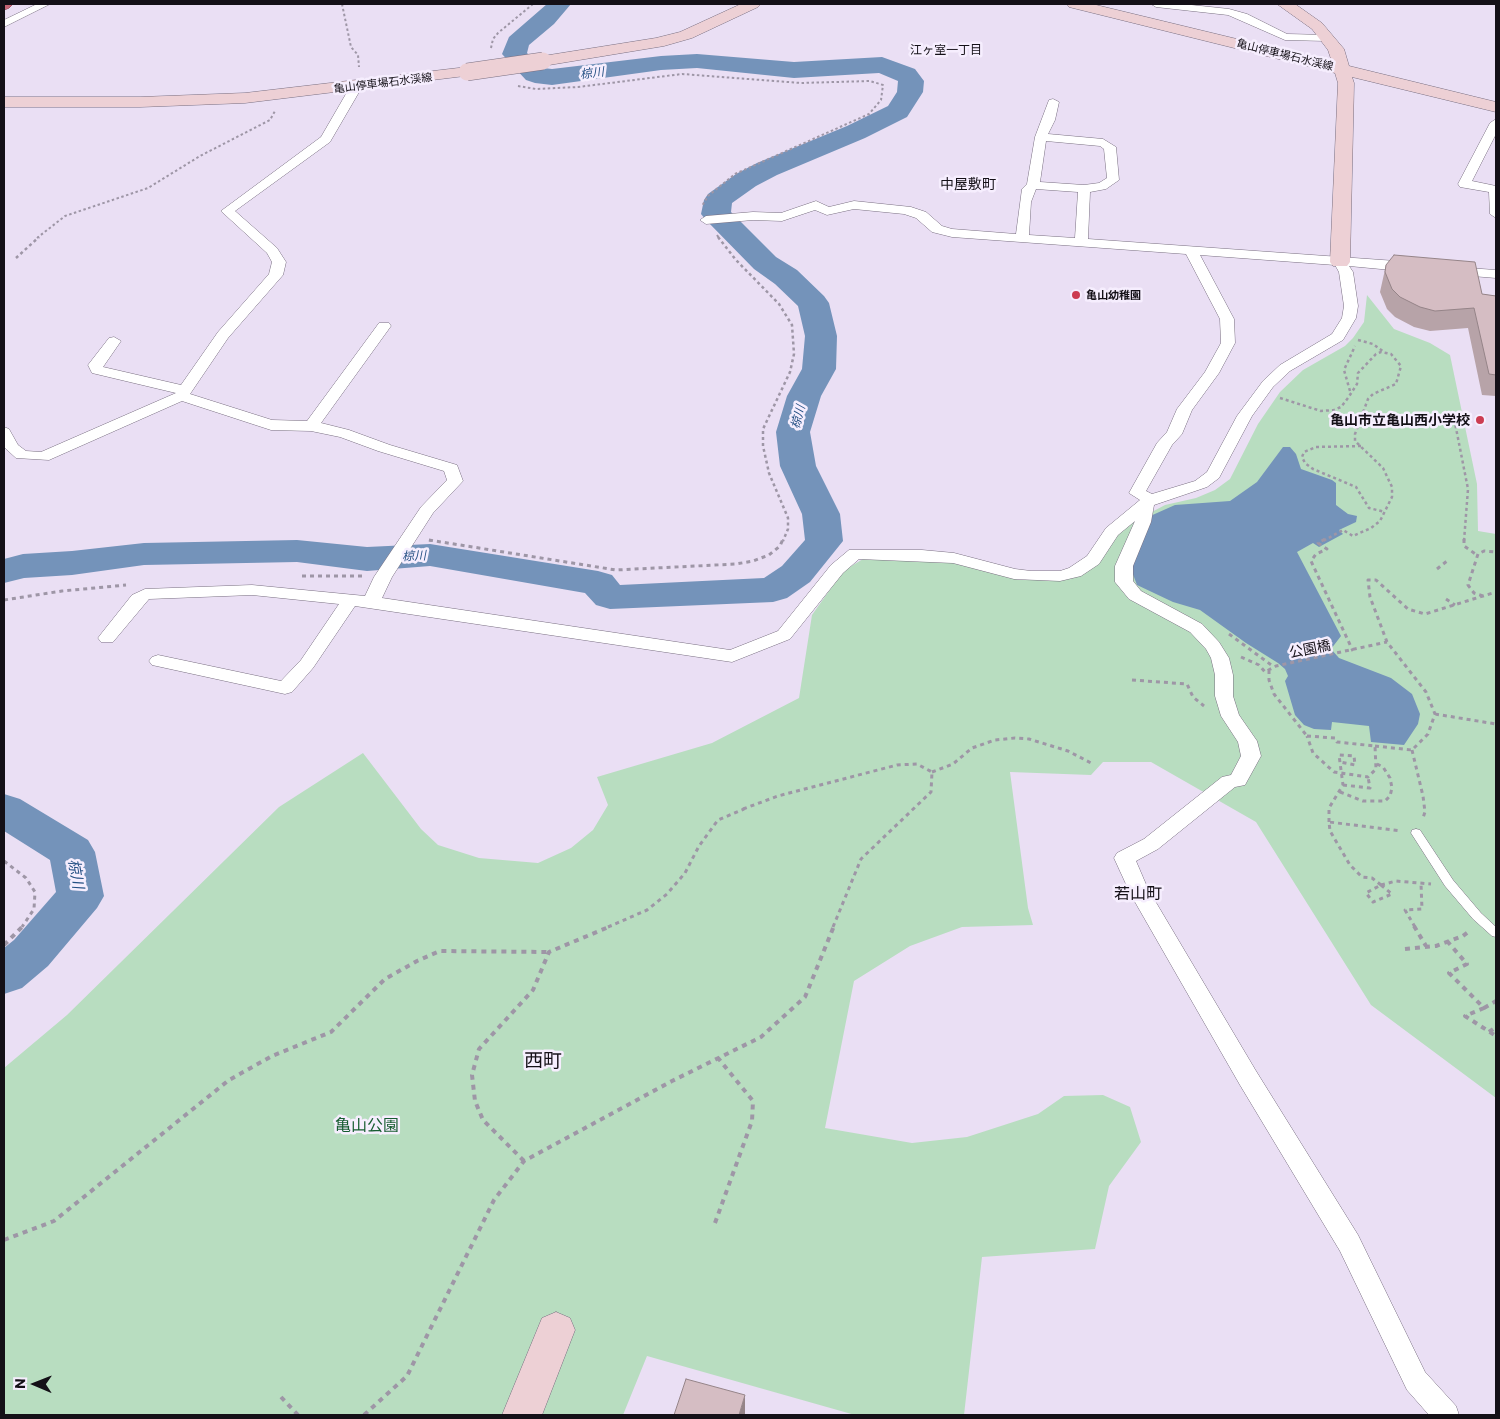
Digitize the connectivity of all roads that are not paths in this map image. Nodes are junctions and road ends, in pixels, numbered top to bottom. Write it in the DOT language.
graph roads {
  1 [pos="45,4"];
  2 [pos="753,4"];
  3 [pos="1156,4"];
  4 [pos="1285,4"];
  5 [pos="1087,5"];
  6 [pos="1190,5"];
  7 [pos="4,24"];
  8 [pos="1327,38"];
  9 [pos="1340,68"];
  10 [pos="356,87"];
  11 [pos="4,102"];
  12 [pos="1053,102"];
  13 [pos="1496,110"];
  14 [pos="1041,137"];
  15 [pos="1033,185"];
  16 [pos="1084,189"];
  17 [pos="1496,214"];
  18 [pos="706,220"];
  19 [pos="1022,238"];
  20 [pos="1080,242"];
  21 [pos="1191,251"];
  22 [pos="1340,262"];
  23 [pos="1423,269"];
  24 [pos="1440,270"];
  25 [pos="1496,274"];
  26 [pos="384,326"];
  27 [pos="114,341"];
  28 [pos="182,393"];
  29 [pos="311,426"];
  30 [pos="4,432"];
  31 [pos="1148,502"];
  32 [pos="350,600"];
  33 [pos="371,602"];
  34 [pos="107,638"];
  35 [pos="158,661"];
  36 [pos="1416,832"];
  37 [pos="1496,933"];
  38 [pos="556,1330"];
  39 [pos="522,1415"];
  40 [pos="1446,1415"];
  1 -- 7 [label="street"];
  2 -- 10 [label="main road, 亀山停車場石水渓線, bridge"];
  3 -- 6 [label="street"];
  4 -- 8 [label="main road"];
  5 -- 9 [label="main road, 亀山停車場石水渓線"];
  6 -- 8 [label="street"];
  8 -- 9 [label="main road"];
  9 -- 13 [label="main road, 亀山停車場石水渓線"];
  9 -- 22 [label="main road"];
  10 -- 11 [label="main road, 亀山停車場石水渓線"];
  10 -- 28 [label="street"];
  12 -- 14 [label="street"];
  13 -- 17 [label="street"];
  14 -- 15 [label="street"];
  14 -- 16 [label="street"];
  15 -- 16 [label="street"];
  15 -- 19 [label="street"];
  16 -- 20 [label="street"];
  18 -- 19 [label="street"];
  19 -- 20 [label="street"];
  20 -- 21 [label="street"];
  21 -- 22 [label="street"];
  21 -- 31 [label="street"];
  22 -- 23 [label="street"];
  22 -- 31 [label="street"];
  24 -- 25 [label="street"];
  26 -- 29 [label="street"];
  27 -- 28 [label="street"];
  28 -- 29 [label="street"];
  28 -- 30 [label="street"];
  29 -- 33 [label="street"];
  31 -- 33 [label="street"];
  31 -- 40 [label="street"];
  32 -- 33 [label="street"];
  32 -- 34 [label="street"];
  32 -- 35 [label="street"];
  36 -- 37 [label="lane"];
  38 -- 39 [label="main road"];
}
